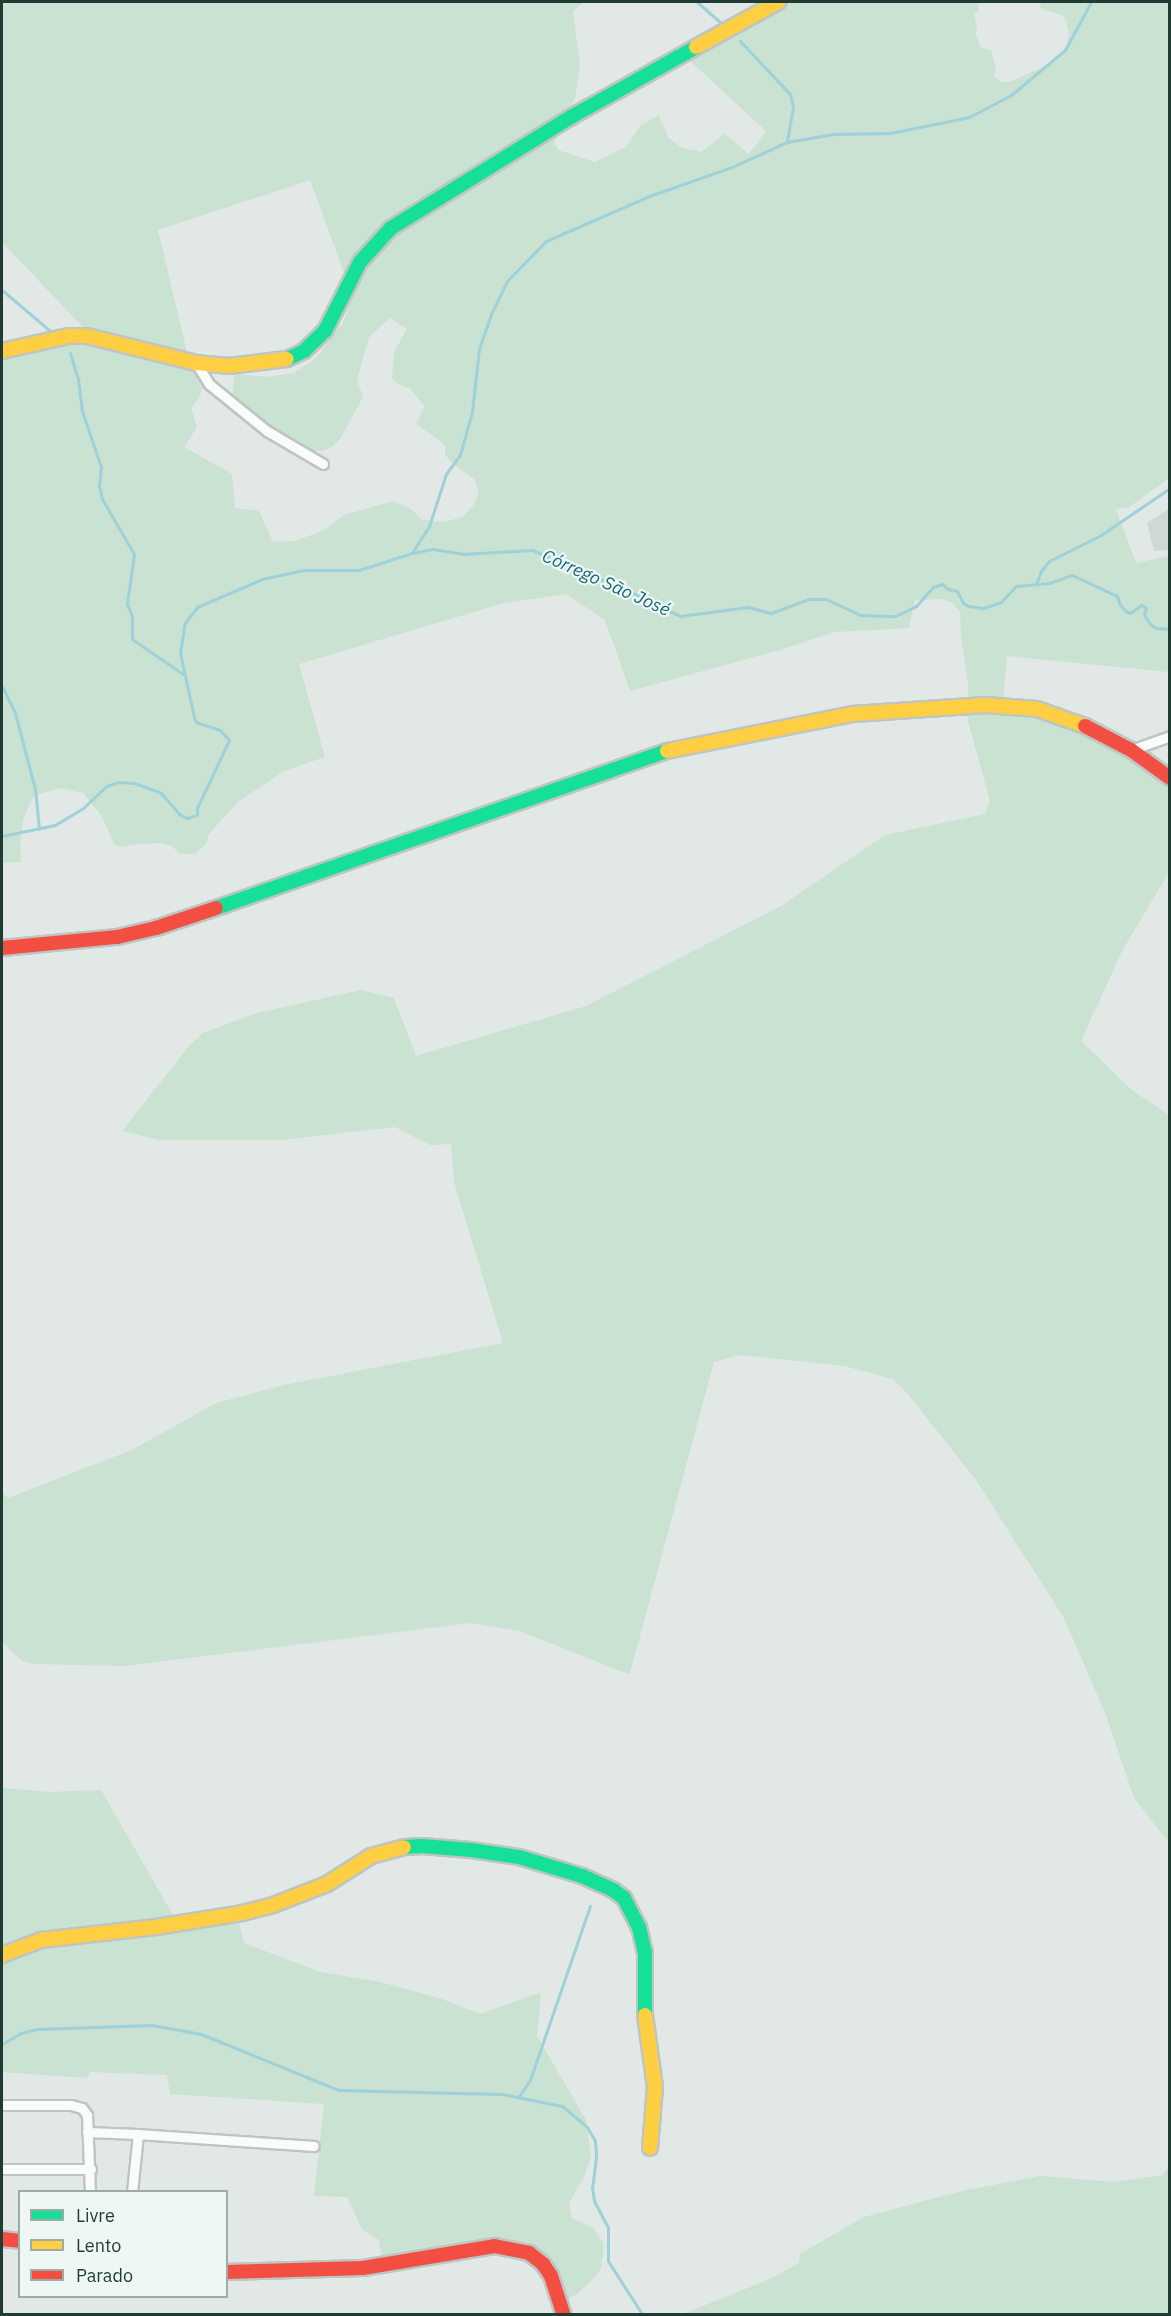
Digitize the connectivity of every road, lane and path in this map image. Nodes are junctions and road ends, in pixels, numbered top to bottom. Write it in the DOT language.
graph roads {
  1 [pos="778,2"];
  2 [pos="2,351"];
  3 [pos="196,363"];
  4 [pos="323,464"];
  5 [pos="1170,736"];
  6 [pos="1131,750"];
  7 [pos="1170,778"];
  8 [pos="2,948"];
  9 [pos="2,1955"];
  10 [pos="2,2105"];
  11 [pos="87,2132"];
  12 [pos="138,2134"];
  13 [pos="314,2146"];
  14 [pos="650,2148"];
  15 [pos="2,2169"];
  16 [pos="91,2169"];
  17 [pos="90,2190"];
  18 [pos="132,2190"];
  19 [pos="2,2239"];
  20 [pos="18,2241"];
  21 [pos="228,2272"];
  22 [pos="562,2314"];
  1 -- 3 [label="street"];
  2 -- 3 [label="street"];
  3 -- 4 [label="street"];
  5 -- 6 [label="street"];
  6 -- 7 [label="street"];
  6 -- 8 [label="street"];
  9 -- 14 [label="street"];
  10 -- 11 [label="street"];
  11 -- 12 [label="street"];
  11 -- 16 [label="street"];
  12 -- 13 [label="street"];
  12 -- 18 [label="street"];
  15 -- 16 [label="street"];
  16 -- 17 [label="street"];
  19 -- 20 [label="street"];
  21 -- 22 [label="street"];
}
